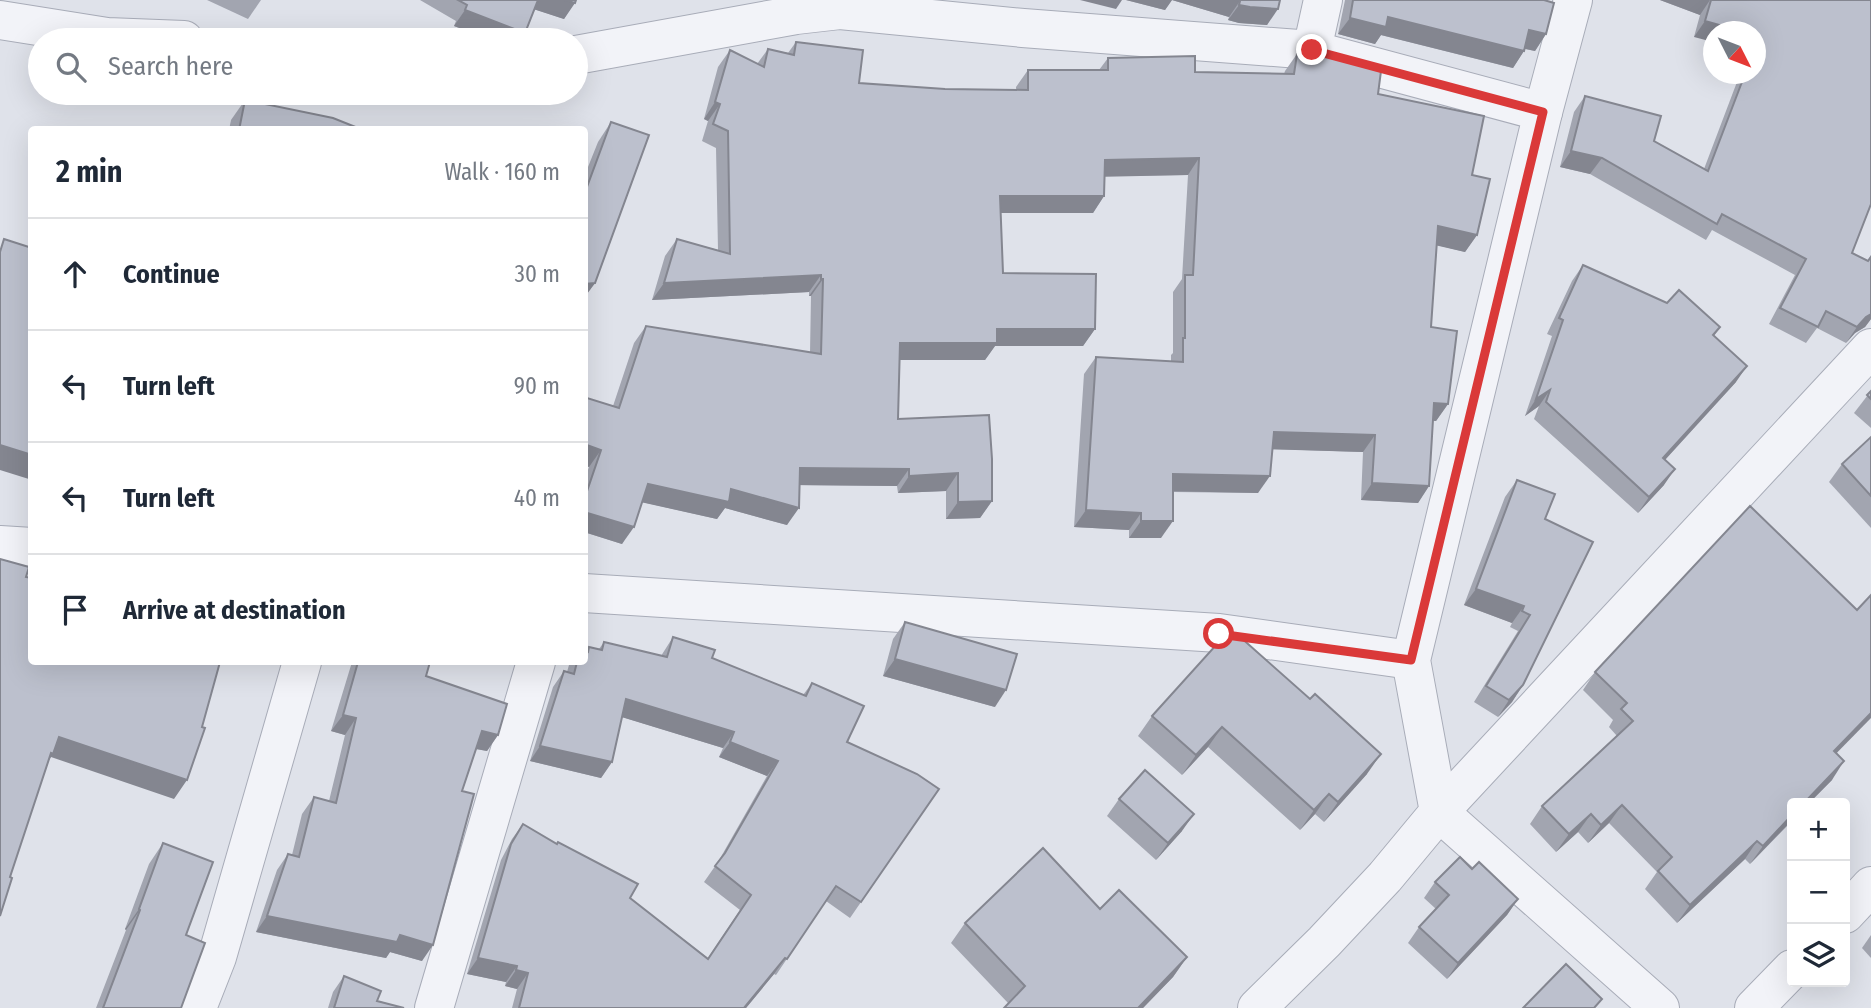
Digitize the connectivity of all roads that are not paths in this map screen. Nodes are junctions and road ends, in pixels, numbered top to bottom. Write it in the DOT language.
graph roads {
  1 [pos="1323,0"];
  2 [pos="1573,0"];
  3 [pos="0,20"];
  4 [pos="50,28"];
  5 [pos="1312,50"];
  6 [pos="588,53"];
  7 [pos="1543,112"];
  8 [pos="1871,348"];
  9 [pos="0,545"];
  10 [pos="28,547"];
  11 [pos="588,593"];
  12 [pos="1411,660"];
  13 [pos="301,665"];
  14 [pos="535,665"];
  15 [pos="1439,812"];
  16 [pos="1871,886"];
  17 [pos="1850,909"];
  18 [pos="1787,974"];
  19 [pos="197,1008"];
  20 [pos="435,1008"];
  21 [pos="1257,1008"];
  22 [pos="1660,1008"];
  23 [pos="1754,1008"];
  1 -- 5 [label="street"];
  2 -- 7 [label="street"];
  3 -- 4 [label="street"];
  5 -- 6 [label="street"];
  5 -- 7 [label="street"];
  7 -- 12 [label="street"];
  8 -- 15 [label="street"];
  9 -- 10 [label="street"];
  11 -- 12 [label="street"];
  12 -- 15 [label="street"];
  13 -- 19 [label="street"];
  14 -- 20 [label="street"];
  15 -- 21 [label="street"];
  15 -- 22 [label="street"];
  16 -- 17 [label="street"];
  18 -- 23 [label="street"];
}
